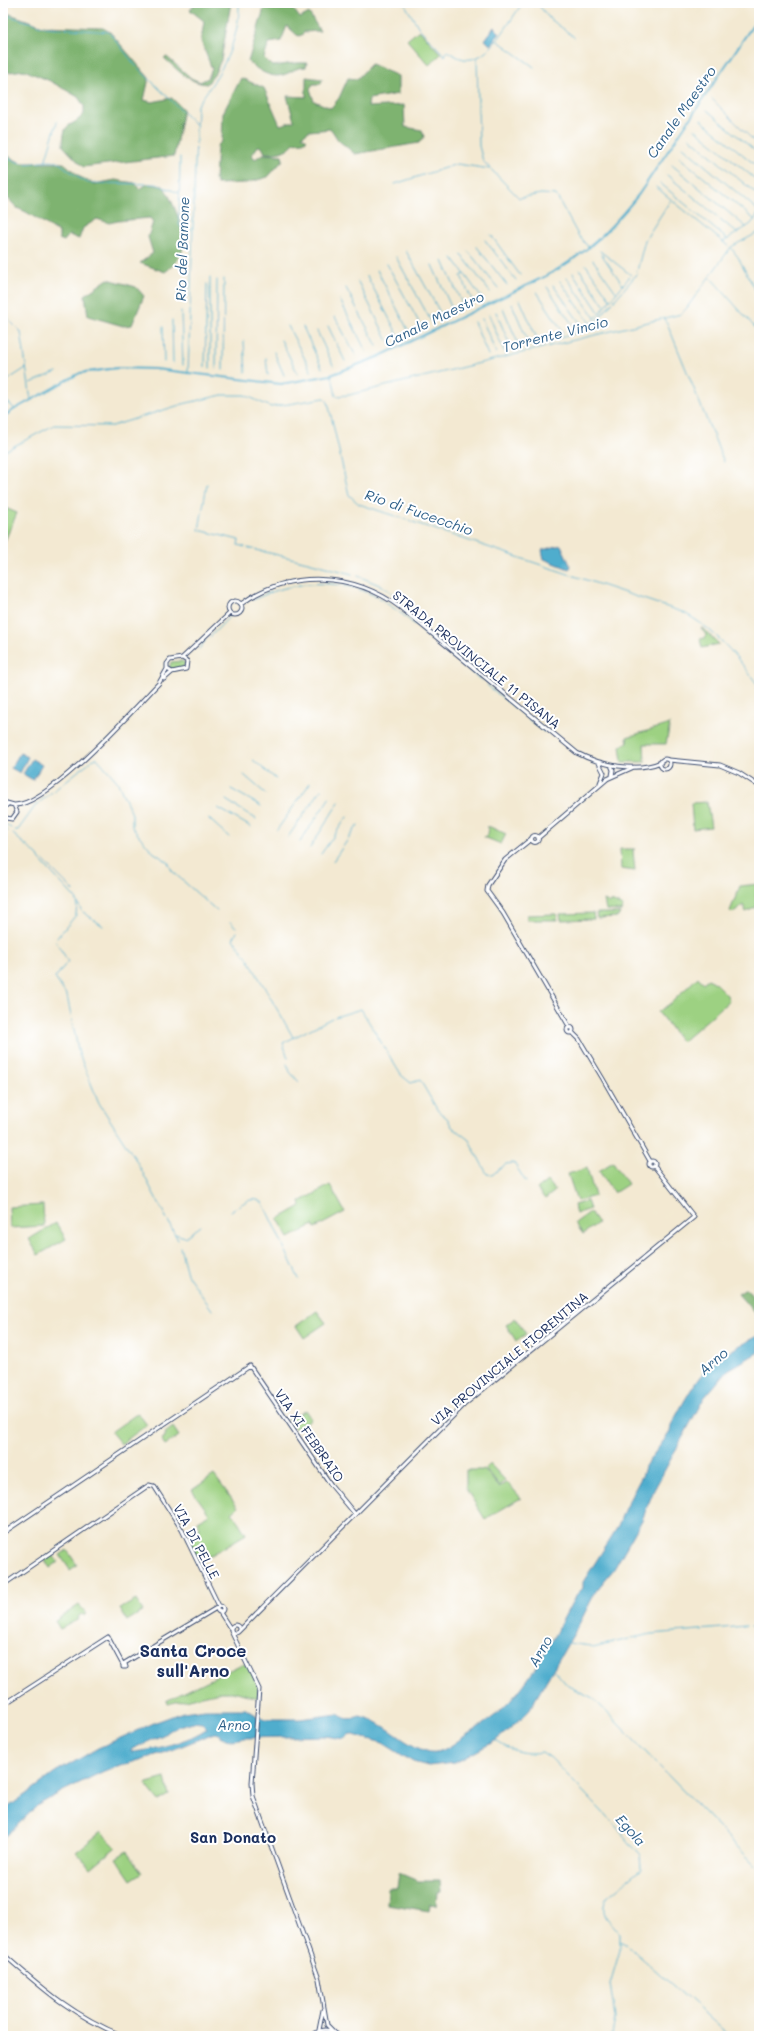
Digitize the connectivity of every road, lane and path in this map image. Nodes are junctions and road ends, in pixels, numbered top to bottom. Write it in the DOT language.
graph roads {
  1 [pos="241,604"];
  2 [pos="230,613"];
  3 [pos="194,647"];
  4 [pos="182,658"];
  5 [pos="186,661"];
  6 [pos="168,669"];
  7 [pos="172,672"];
  8 [pos="159,683"];
  9 [pos="669,760"];
  10 [pos="661,762"];
  11 [pos="677,762"];
  12 [pos="599,763"];
  13 [pos="654,764"];
  14 [pos="611,765"];
  15 [pos="642,765"];
  16 [pos="670,766"];
  17 [pos="661,767"];
  18 [pos="604,774"];
  19 [pos="612,776"];
  20 [pos="599,786"];
  21 [pos="759,786"];
  22 [pos="29,801"];
  23 [pos="3,802"];
  24 [pos="8,804"];
  25 [pos="14,805"];
  26 [pos="3,808"];
  27 [pos="17,812"];
  28 [pos="4,817"];
  29 [pos="536,837"];
  30 [pos="532,840"];
  31 [pos="355,1514"];
  32 [pos="3,1533"];
  33 [pos="3,1585"];
  34 [pos="218,1607"];
  35 [pos="221,1611"];
  36 [pos="235,1625"];
  37 [pos="231,1630"];
  38 [pos="238,1632"];
  39 [pos="233,1637"];
  40 [pos="3,1705"];
  41 [pos="3,1954"];
  42 [pos="324,2005"];
  43 [pos="317,2032"];
  44 [pos="334,2032"];
  45 [pos="123,2036"];
  46 [pos="312,2036"];
  47 [pos="339,2036"];
  1 -- 2 [label="main road, STRADA PROVINCIALE 11 PISANA"];
  1 -- 2 [label="main road, STRADA PROVINCIALE 11 PISANA"];
  1 -- 12 [label="main road, STRADA PROVINCIALE 11 PISANA"];
  2 -- 3 [label="main road, STRADA PROVINCIALE 11 PISANA"];
  3 -- 4 [label="main road, STRADA PROVINCIALE 11 PISANA"];
  3 -- 5 [label="main road, STRADA PROVINCIALE 11 PISANA"];
  4 -- 5 [label="main road"];
  4 -- 6 [label="main road, STRADA PROVINCIALE 11 PISANA"];
  5 -- 7 [label="main road, STRADA PROVINCIALE 11 PISANA"];
  6 -- 7 [label="main road"];
  6 -- 8 [label="main road, STRADA PROVINCIALE 11 PISANA"];
  7 -- 8 [label="main road, STRADA PROVINCIALE 11 PISANA"];
  8 -- 22 [label="main road, STRADA PROVINCIALE 11 PISANA"];
  9 -- 10 [label="main road, STRADA PROVINCIALE 11 PISANA"];
  9 -- 11 [label="main road, STRADA PROVINCIALE 11 PISANA"];
  9 -- 16 [label="main road"];
  10 -- 13 [label="main road, STRADA PROVINCIALE 11 PISANA"];
  10 -- 17 [label="main road"];
  11 -- 16 [label="main road, STRADA PROVINCIALE 11 PISANA"];
  11 -- 21 [label="main road, STRADA PROVINCIALE 11 PISANA"];
  12 -- 14 [label="main road, STRADA PROVINCIALE 11 PISANA"];
  12 -- 18 [label="main road"];
  13 -- 15 [label="main road, STRADA PROVINCIALE 11 PISANA"];
  13 -- 17 [label="main road, STRADA PROVINCIALE 11 PISANA"];
  14 -- 15 [label="main road, STRADA PROVINCIALE 11 PISANA"];
  14 -- 18 [label="main road"];
  14 -- 19 [label="main road"];
  15 -- 19 [label="main road"];
  16 -- 17 [label="main road, STRADA PROVINCIALE 11 PISANA"];
  18 -- 20 [label="main road"];
  19 -- 20 [label="main road"];
  20 -- 29 [label="main road"];
  22 -- 25 [label="main road, STRADA PROVINCIALE 11 PISANA"];
  22 -- 27 [label="main road, STRADA PROVINCIALE 11 PISANA"];
  23 -- 24 [label="main road"];
  24 -- 25 [label="main road"];
  24 -- 26 [label="main road"];
  25 -- 27 [label="main road"];
  27 -- 28 [label="main road, STRADA PROVINCIALE 11 PISANA"];
  29 -- 30 [label="main road"];
  29 -- 30 [label="main road"];
  30 -- 31 [label="main road, VIA PROVINCIALE FIORENTINA"];
  31 -- 32 [label="main road, VIA XI FEBBRAIO"];
  31 -- 38 [label="main road, VIA PROVINCIALE FIORENTINA"];
  33 -- 34 [label="main road, VIA DI PELLE"];
  34 -- 35 [label="main road, VIA DI PELLE"];
  34 -- 40 [label="main road"];
  35 -- 36 [label="main road"];
  35 -- 37 [label="main road"];
  36 -- 37 [label="main road"];
  36 -- 38 [label="main road"];
  37 -- 38 [label="main road"];
  37 -- 39 [label="main road"];
  38 -- 39 [label="main road, VIA PROVINCIALE FIORENTINA"];
  39 -- 42 [label="main road"];
  41 -- 45 [label="main road"];
  42 -- 43 [label="main road"];
  42 -- 44 [label="main road"];
  43 -- 44 [label="main road"];
  43 -- 46 [label="main road"];
  44 -- 47 [label="main road"];
}
